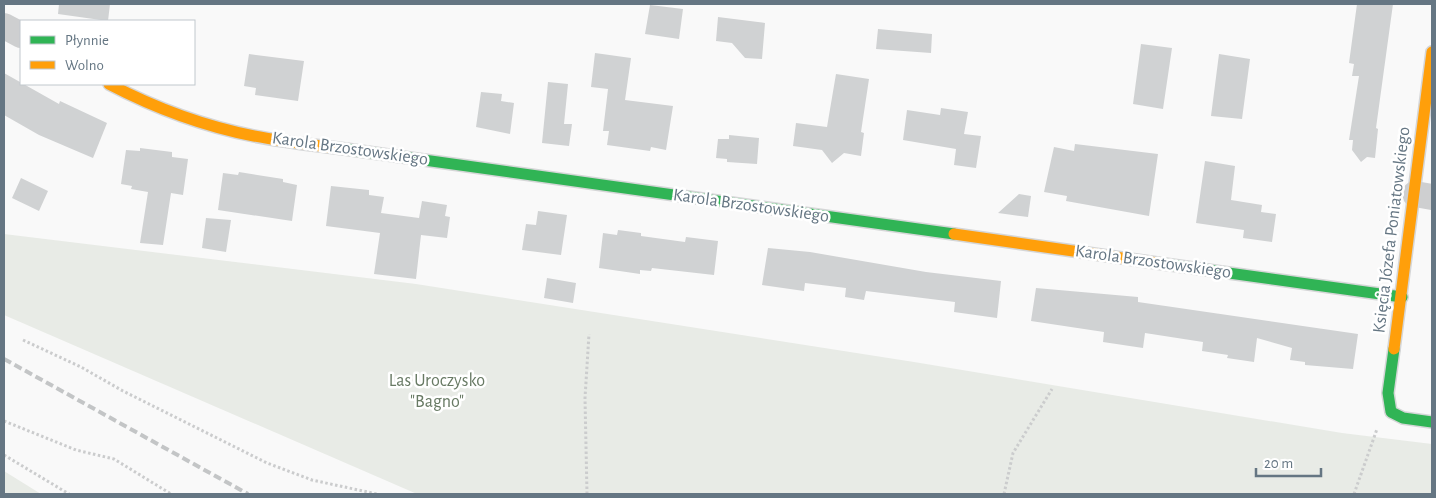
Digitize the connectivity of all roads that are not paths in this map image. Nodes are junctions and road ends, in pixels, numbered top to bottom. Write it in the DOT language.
graph roads {
  1 [pos="4,26"];
  2 [pos="20,34"];
  3 [pos="1432,52"];
  4 [pos="111,85"];
  5 [pos="1423,195"];
  6 [pos="1402,296"];
  7 [pos="1432,422"];
  1 -- 2 [label="street"];
  3 -- 5 [label="street, Księcia Józefa Poniatowskiego"];
  4 -- 6 [label="street, Karola Brzostowskiego"];
  5 -- 6 [label="street, Księcia Józefa Poniatowskiego"];
  6 -- 7 [label="street, Księcia Józefa Poniatowskiego"];
}
